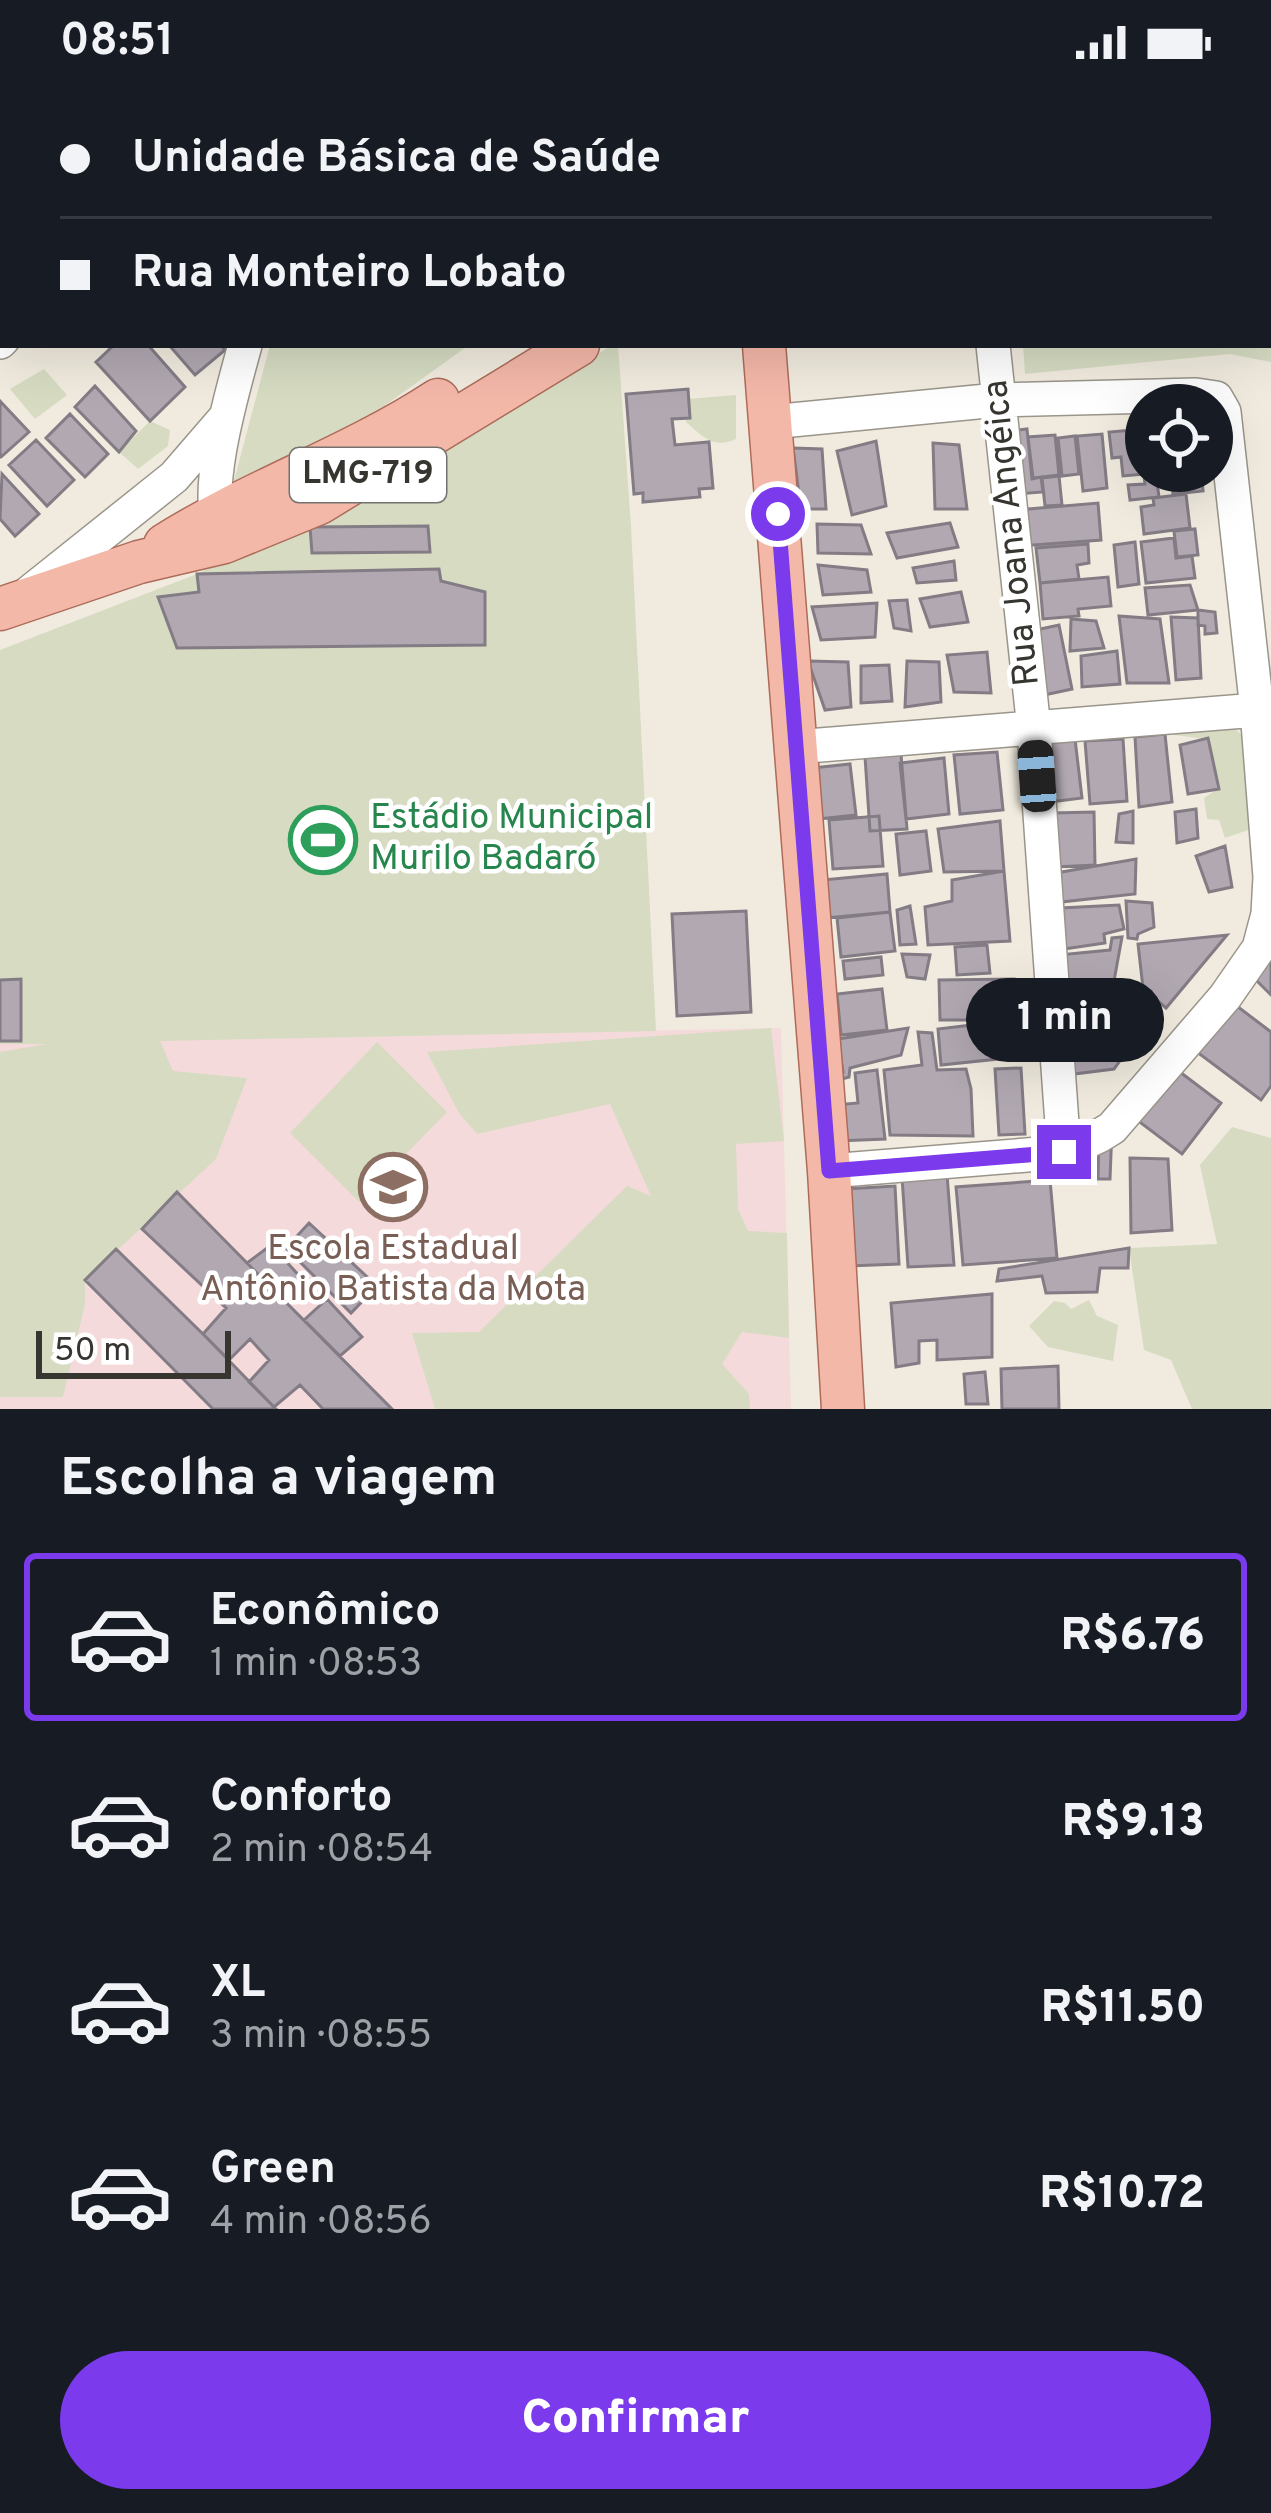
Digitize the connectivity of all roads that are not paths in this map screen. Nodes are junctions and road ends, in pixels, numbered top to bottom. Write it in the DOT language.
graph roads {
  1 [pos="244,348"];
  2 [pos="518,348"];
  3 [pos="572,348"];
  4 [pos="764,348"];
  5 [pos="993,348"];
  6 [pos="997,400"];
  7 [pos="225,418"];
  8 [pos="432,420"];
  9 [pos="771,422"];
  10 [pos="219,528"];
  11 [pos="8,606"];
  12 [pos="1257,710"];
  13 [pos="1034,729"];
  14 [pos="795,747"];
  15 [pos="1064,1152"];
  16 [pos="829,1171"];
  17 [pos="843,1409"];
  1 -- 7 [label="street"];
  2 -- 8 [label="main road, LMG-719"];
  3 -- 8 [label="main road, LMG-719"];
  4 -- 9 [label="main road"];
  5 -- 6 [label="street, Rua Joana Angéica"];
  6 -- 9 [label="street"];
  6 -- 12 [label="street"];
  6 -- 13 [label="street, Rua Joana Angéica"];
  7 -- 10 [label="street"];
  7 -- 11 [label="street"];
  8 -- 10 [label="main road, LMG-719"];
  9 -- 14 [label="main road"];
  10 -- 11 [label="main road, LMG-719"];
  12 -- 13 [label="street"];
  12 -- 15 [label="street"];
  13 -- 14 [label="street"];
  13 -- 15 [label="street, Rua Joana Angéica"];
  14 -- 16 [label="main road"];
  15 -- 16 [label="street"];
  16 -- 17 [label="main road"];
}
